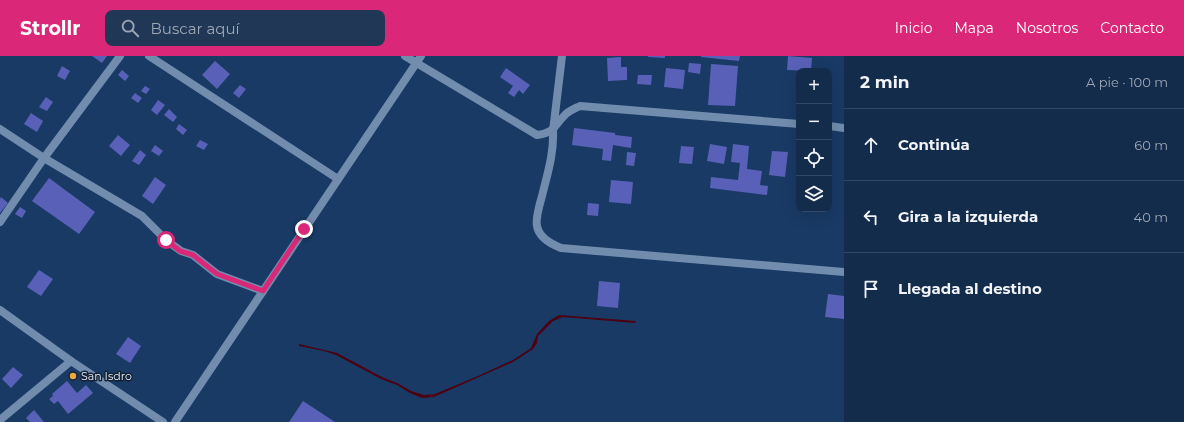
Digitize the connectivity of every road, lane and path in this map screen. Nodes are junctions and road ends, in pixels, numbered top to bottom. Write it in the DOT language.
graph roads {
  1 [pos="120,56"];
  2 [pos="149,56"];
  3 [pos="405,56"];
  4 [pos="562,56"];
  5 [pos="418,60"];
  6 [pos="796,124"];
  7 [pos="832,126"];
  8 [pos="844,128"];
  9 [pos="0,129"];
  10 [pos="553,131"];
  11 [pos="44,158"];
  12 [pos="338,179"];
  13 [pos="0,222"];
  14 [pos="844,272"];
  15 [pos="263,291"];
  16 [pos="0,310"];
  17 [pos="71,361"];
  18 [pos="0,420"];
  19 [pos="163,422"];
  20 [pos="175,422"];
  1 -- 11 [label="street"];
  2 -- 12 [label="street"];
  3 -- 5 [label="street"];
  4 -- 10 [label="street"];
  5 -- 10 [label="street"];
  5 -- 12 [label="street"];
  6 -- 10 [label="street"];
  7 -- 8 [label="street"];
  9 -- 11 [label="street"];
  10 -- 14 [label="street"];
  11 -- 13 [label="street"];
  11 -- 15 [label="street"];
  12 -- 15 [label="street"];
  15 -- 20 [label="street"];
  16 -- 17 [label="street"];
  17 -- 18 [label="street"];
  17 -- 19 [label="street"];
}
